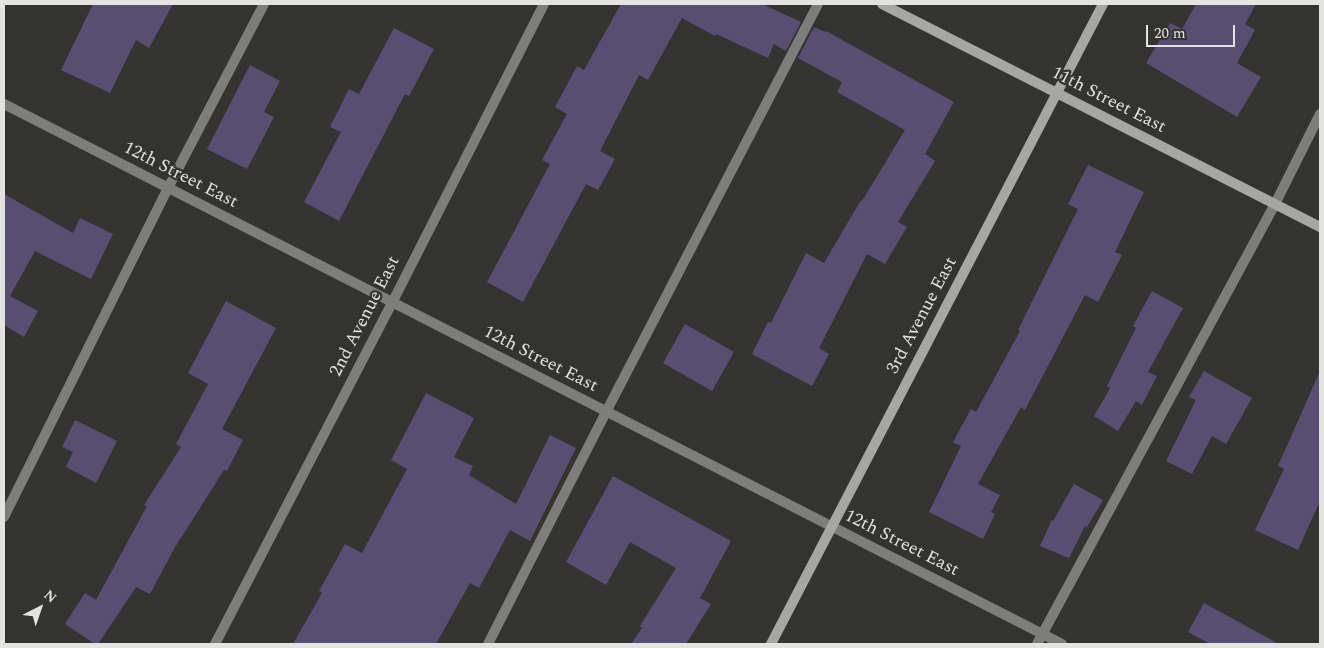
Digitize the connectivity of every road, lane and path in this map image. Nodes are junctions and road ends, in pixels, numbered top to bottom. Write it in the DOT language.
graph roads {
  1 [pos="264,4"];
  2 [pos="544,4"];
  3 [pos="818,4"];
  4 [pos="882,4"];
  5 [pos="1104,4"];
  6 [pos="1058,94"];
  7 [pos="4,104"];
  8 [pos="1320,114"];
  9 [pos="168,188"];
  10 [pos="1275,204"];
  11 [pos="1320,227"];
  12 [pos="392,302"];
  13 [pos="606,412"];
  14 [pos="4,517"];
  15 [pos="831,526"];
  16 [pos="1042,634"];
  17 [pos="215,644"];
  18 [pos="488,644"];
  19 [pos="771,644"];
  20 [pos="1037,644"];
  21 [pos="1062,644"];
  1 -- 9 [label="street"];
  2 -- 12 [label="street, 2nd Avenue East"];
  3 -- 13 [label="street"];
  4 -- 6 [label="street, 11th Street East"];
  5 -- 6 [label="street, 3rd Avenue East"];
  6 -- 10 [label="street, 11th Street East"];
  6 -- 15 [label="street, 3rd Avenue East"];
  7 -- 9 [label="street, 12th Street East"];
  8 -- 10 [label="street"];
  9 -- 12 [label="street, 12th Street East"];
  9 -- 14 [label="street"];
  10 -- 11 [label="street, 11th Street East"];
  10 -- 16 [label="street"];
  12 -- 13 [label="street, 12th Street East"];
  12 -- 17 [label="street, 2nd Avenue East"];
  13 -- 15 [label="street, 12th Street East"];
  13 -- 18 [label="street"];
  15 -- 16 [label="street, 12th Street East"];
  15 -- 19 [label="street, 3rd Avenue East"];
  16 -- 20 [label="street"];
  16 -- 21 [label="street, 12th Street East"];
}
